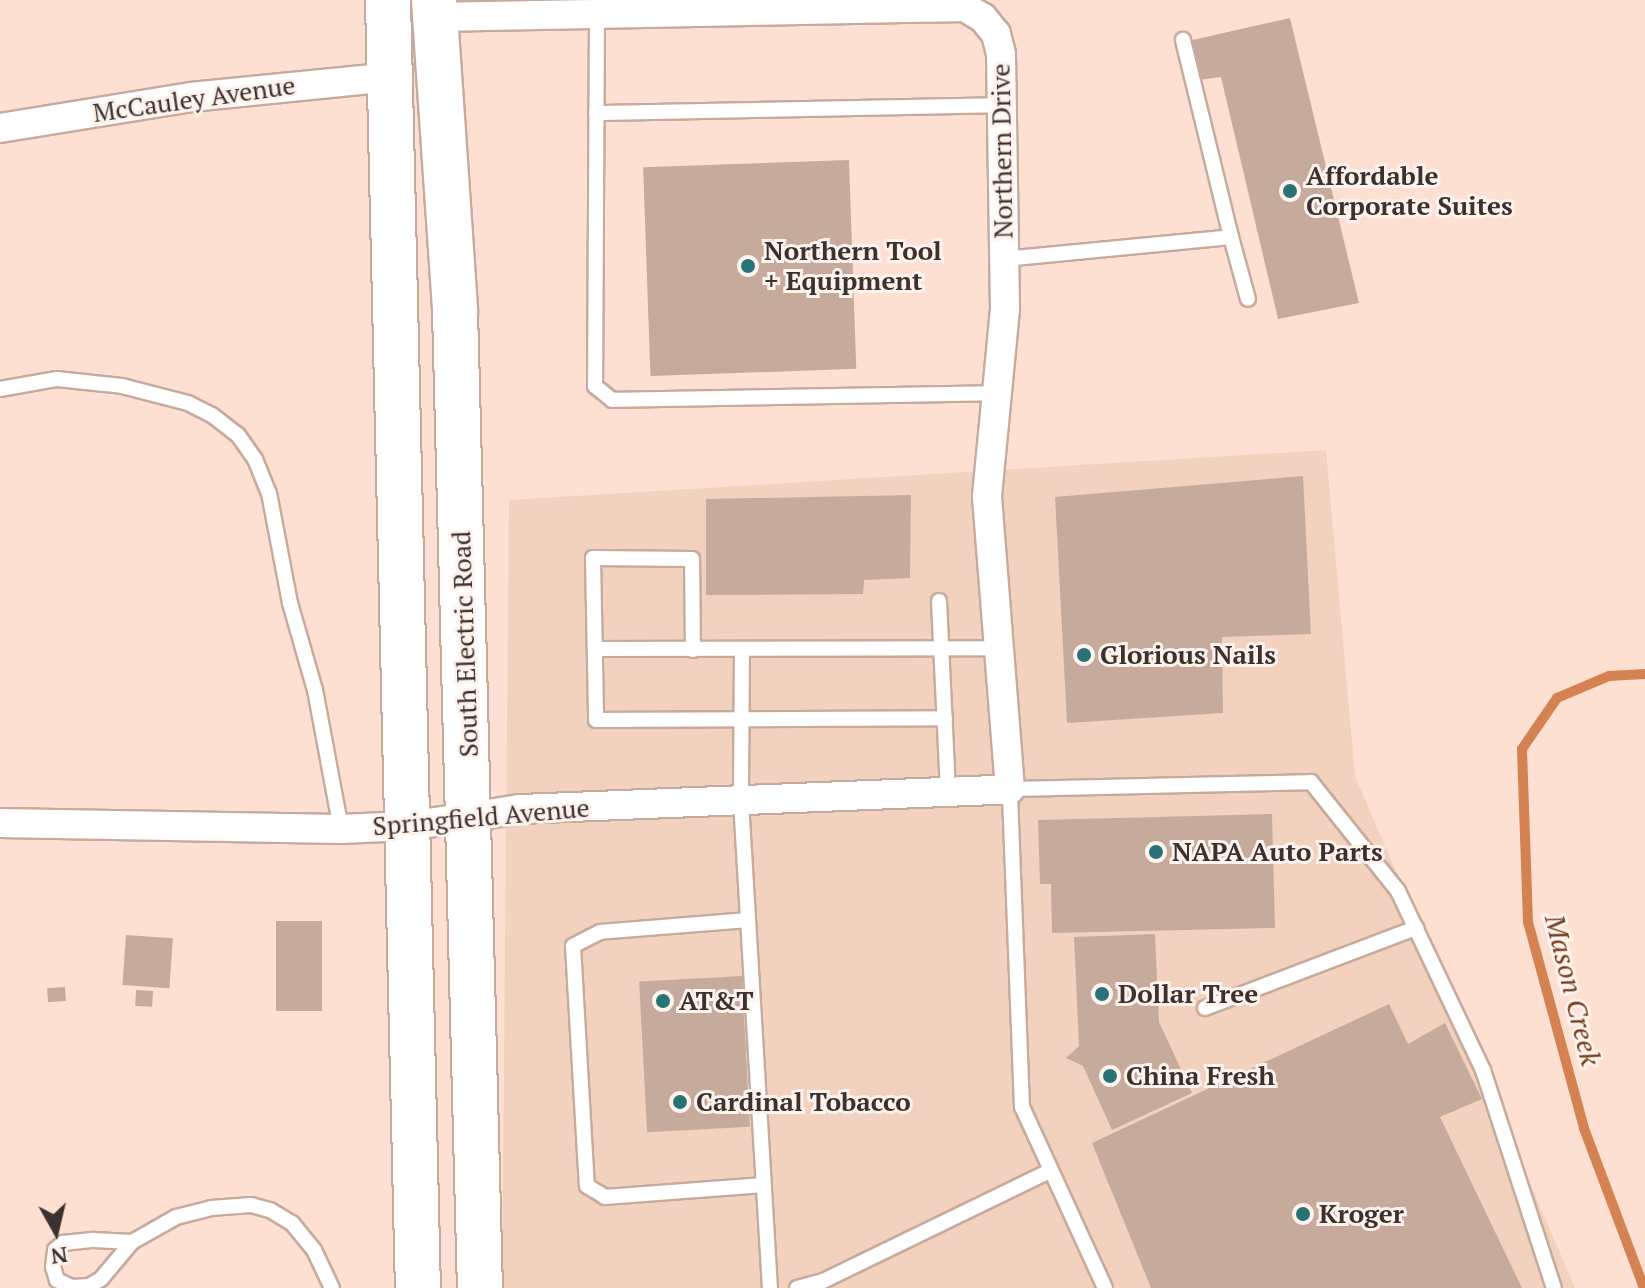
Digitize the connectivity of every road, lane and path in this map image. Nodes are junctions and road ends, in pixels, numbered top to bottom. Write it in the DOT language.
graph roads {
  1 [pos="388,0"];
  2 [pos="811,5"];
  3 [pos="684,6"];
  4 [pos="434,8"];
  5 [pos="597,14"];
  6 [pos="1183,40"];
  7 [pos="390,77"];
  8 [pos="1002,105"];
  9 [pos="596,113"];
  10 [pos="0,128"];
  11 [pos="1231,237"];
  12 [pos="1004,259"];
  13 [pos="1248,299"];
  14 [pos="0,389"];
  15 [pos="1000,393"];
  16 [pos="939,601"];
  17 [pos="999,648"];
  18 [pos="595,649"];
  19 [pos="742,649"];
  20 [pos="941,649"];
  21 [pos="693,650"];
  22 [pos="945,718"];
  23 [pos="741,720"];
  24 [pos="1010,789"];
  25 [pos="948,792"];
  26 [pos="741,801"];
  27 [pos="470,817"];
  28 [pos="0,823"];
  29 [pos="408,826"];
  30 [pos="341,829"];
  31 [pos="748,920"];
  32 [pos="1416,928"];
  33 [pos="1205,1008"];
  34 [pos="1050,1171"];
  35 [pos="764,1185"];
  36 [pos="132,1242"];
  37 [pos="332,1288"];
  38 [pos="418,1288"];
  39 [pos="480,1288"];
  40 [pos="770,1288"];
  41 [pos="797,1288"];
  42 [pos="1105,1288"];
  43 [pos="1554,1288"];
  1 -- 7 [label="main road"];
  2 -- 3 [label="street, Northern Drive"];
  2 -- 8 [label="street, Northern Drive"];
  3 -- 5 [label="street, Northern Drive"];
  4 -- 5 [label="street, Northern Drive"];
  4 -- 27 [label="main road, South Electric Road"];
  5 -- 9 [label="lane"];
  6 -- 11 [label="lane"];
  7 -- 10 [label="street, McCauley Avenue"];
  7 -- 29 [label="main road"];
  8 -- 9 [label="lane"];
  8 -- 12 [label="street, Northern Drive"];
  9 -- 15 [label="lane"];
  11 -- 12 [label="lane"];
  11 -- 13 [label="lane"];
  12 -- 15 [label="street, Northern Drive"];
  14 -- 30 [label="lane"];
  15 -- 17 [label="street, Northern Drive"];
  16 -- 20 [label="lane"];
  17 -- 20 [label="lane"];
  17 -- 24 [label="street, Northern Drive"];
  18 -- 21 [label="lane"];
  18 -- 21 [label="lane"];
  18 -- 23 [label="lane"];
  19 -- 20 [label="lane"];
  19 -- 21 [label="lane"];
  19 -- 23 [label="lane"];
  20 -- 22 [label="lane"];
  22 -- 23 [label="lane"];
  22 -- 25 [label="lane"];
  23 -- 26 [label="lane"];
  24 -- 25 [label="street, Springfield Avenue"];
  24 -- 32 [label="lane"];
  24 -- 34 [label="lane"];
  25 -- 26 [label="street, Springfield Avenue"];
  26 -- 27 [label="street, Springfield Avenue"];
  26 -- 31 [label="lane"];
  27 -- 29 [label="street, Springfield Avenue"];
  27 -- 39 [label="main road, South Electric Road"];
  28 -- 30 [label="street, Springfield Avenue"];
  29 -- 30 [label="street, Springfield Avenue"];
  29 -- 38 [label="main road"];
  31 -- 35 [label="lane"];
  31 -- 35 [label="lane"];
  32 -- 33 [label="lane"];
  32 -- 43 [label="lane"];
  34 -- 41 [label="lane"];
  34 -- 42 [label="lane"];
  35 -- 40 [label="lane"];
  36 -- 36 [label="lane"];
  36 -- 37 [label="lane"];
}
